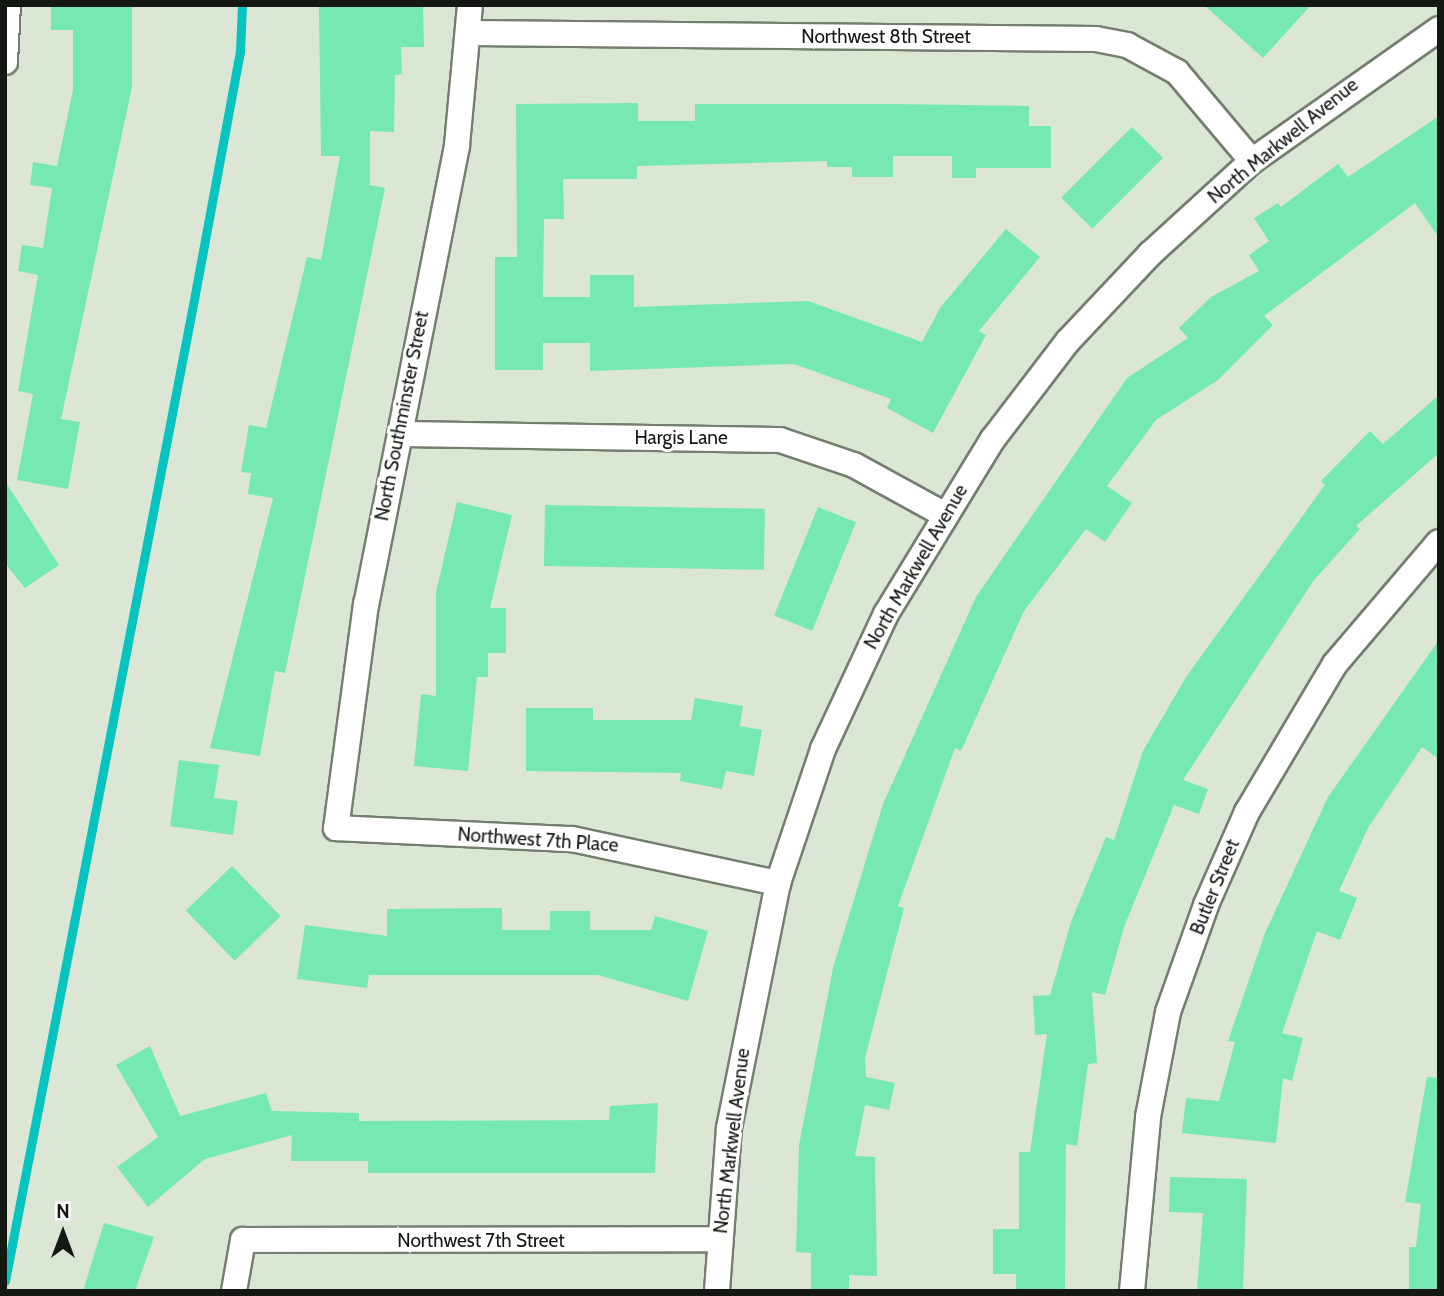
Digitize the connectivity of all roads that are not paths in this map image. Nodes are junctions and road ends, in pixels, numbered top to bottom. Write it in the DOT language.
graph roads {
  1 [pos="8,5"];
  2 [pos="470,5"];
  3 [pos="1439,29"];
  4 [pos="6,33"];
  5 [pos="470,33"];
  6 [pos="5,62"];
  7 [pos="1252,161"];
  8 [pos="401,434"];
  9 [pos="943,514"];
  10 [pos="1439,542"];
  11 [pos="336,828"];
  12 [pos="778,883"];
  13 [pos="720,1239"];
  14 [pos="234,1291"];
  15 [pos="717,1291"];
  16 [pos="1132,1291"];
  1 -- 4 [label="street"];
  2 -- 5 [label="street, North Southminster Street"];
  3 -- 7 [label="street, North Markwell Avenue"];
  4 -- 6 [label="street"];
  5 -- 7 [label="street, Northwest 8th Street"];
  5 -- 8 [label="street, North Southminster Street"];
  7 -- 9 [label="street, North Markwell Avenue"];
  8 -- 9 [label="street, Hargis Lane"];
  8 -- 11 [label="street, North Southminster Street"];
  9 -- 12 [label="street, North Markwell Avenue"];
  10 -- 16 [label="street, Butler Street"];
  11 -- 12 [label="street, Northwest 7th Place"];
  12 -- 13 [label="street, North Markwell Avenue"];
  13 -- 14 [label="street, Northwest 7th Street"];
  13 -- 15 [label="street, North Markwell Avenue"];
}
